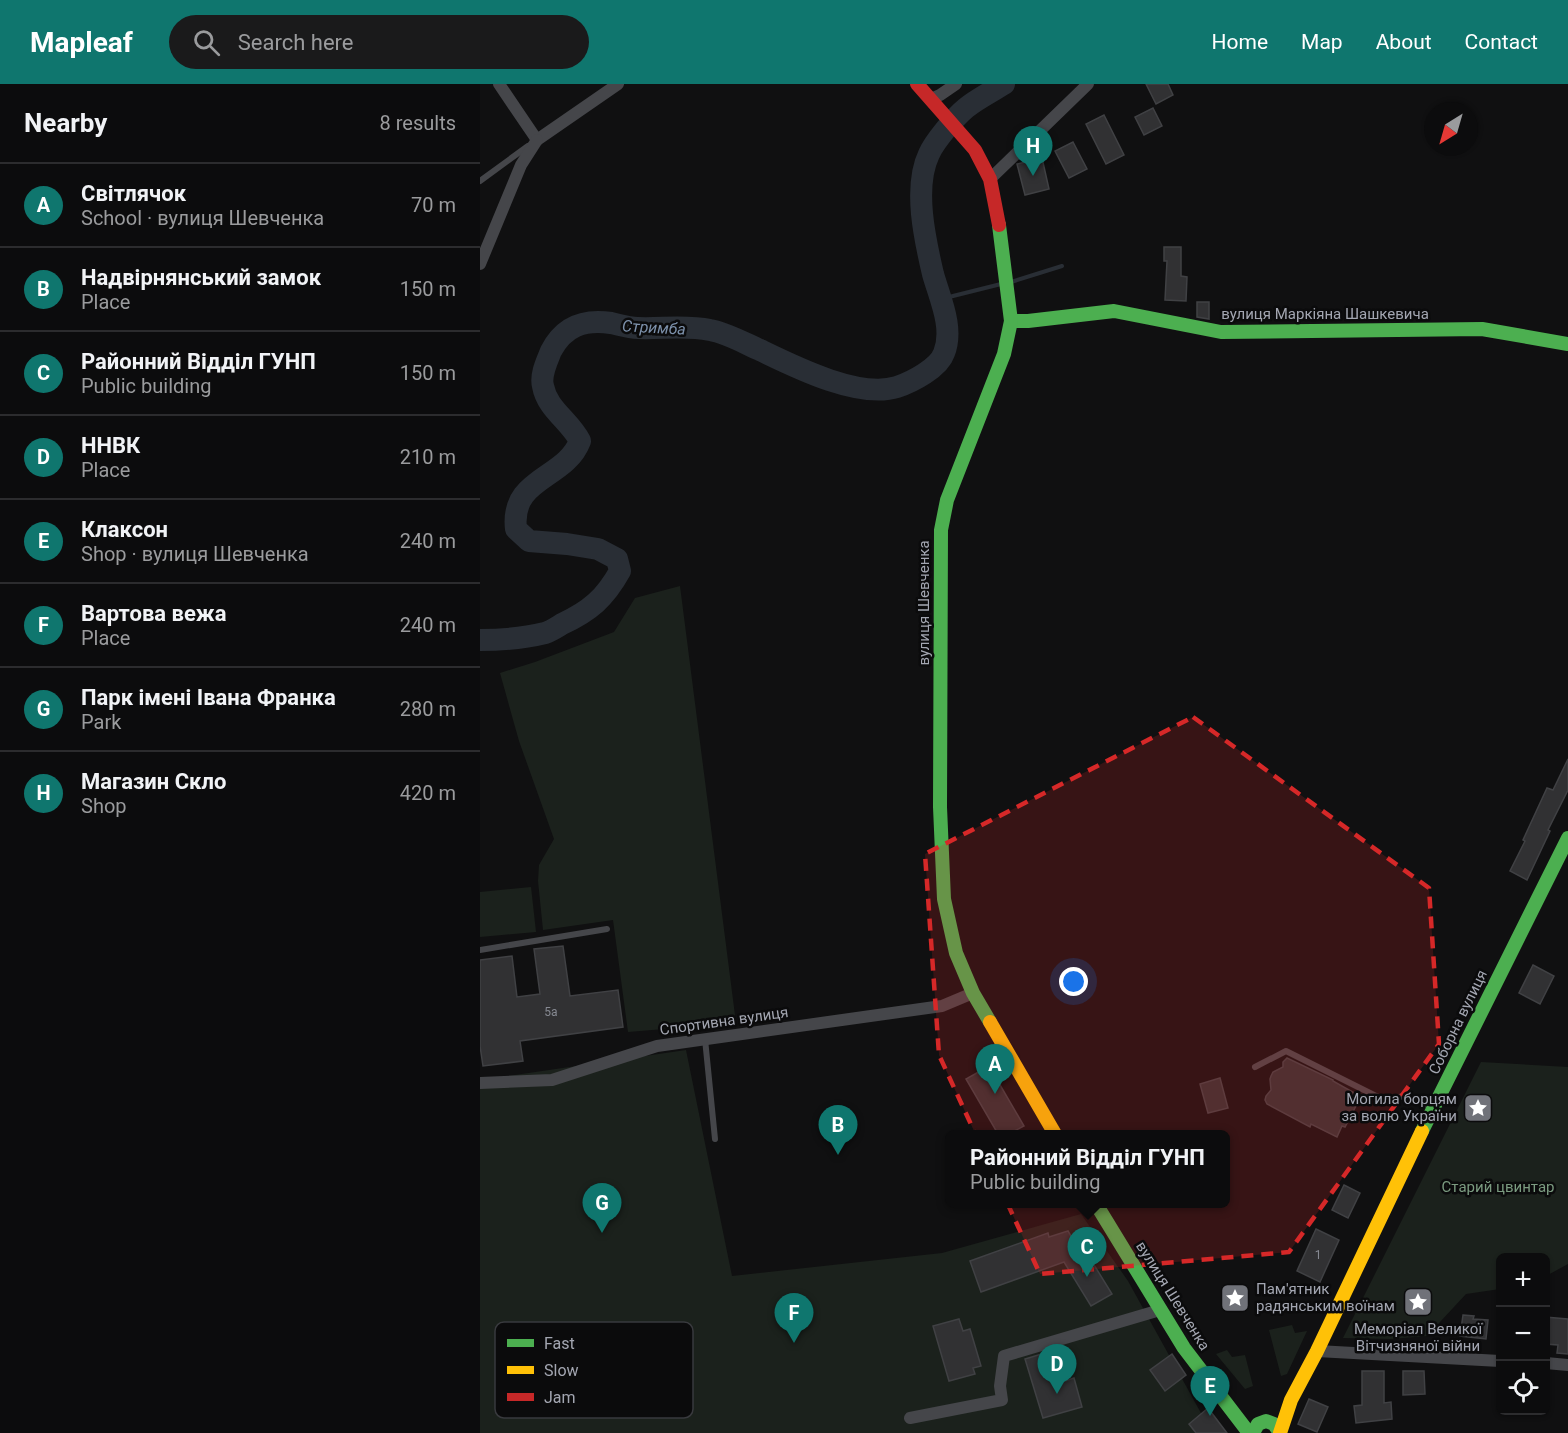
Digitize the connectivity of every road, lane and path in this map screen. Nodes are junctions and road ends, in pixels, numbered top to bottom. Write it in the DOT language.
graph roads {
  1 [pos="499,84"];
  2 [pos="618,84"];
  3 [pos="917,84"];
  4 [pos="956,84"];
  5 [pos="1085,85"];
  6 [pos="935,103"];
  7 [pos="537,140"];
  8 [pos="990,179"];
  9 [pos="480,181"];
  10 [pos="480,264"];
  11 [pos="1011,321"];
  12 [pos="1568,344"];
  13 [pos="1568,838"];
  14 [pos="607,929"];
  15 [pos="480,950"];
  16 [pos="974,993"];
  17 [pos="705,1038"];
  18 [pos="1255,1067"];
  19 [pos="480,1083"];
  20 [pos="1433,1108"];
  21 [pos="1053,1130"];
  22 [pos="715,1139"];
  23 [pos="1099,1208"];
  24 [pos="1160,1310"];
  25 [pos="1317,1351"];
  26 [pos="1496,1361"];
  27 [pos="1550,1364"];
  28 [pos="1568,1365"];
  29 [pos="1291,1400"];
  30 [pos="910,1418"];
  31 [pos="1258,1427"];
  32 [pos="1280,1433"];
  1 -- 7 [label="street"];
  2 -- 7 [label="street"];
  3 -- 6 [label="street, вулиця Шевченка"];
  4 -- 6 [label="street"];
  5 -- 8 [label="street"];
  6 -- 8 [label="street, вулиця Шевченка"];
  7 -- 9 [label="lane"];
  7 -- 10 [label="street"];
  8 -- 11 [label="street, вулиця Шевченка"];
  11 -- 12 [label="street, вулиця Маркіяна Шашкевича"];
  11 -- 16 [label="street, вулиця Шевченка"];
  13 -- 20 [label="street, Соборна вулиця"];
  14 -- 15 [label="lane"];
  16 -- 17 [label="street, Спортивна вулиця"];
  16 -- 21 [label="street, вулиця Шевченка"];
  17 -- 19 [label="street, Спортивна вулиця"];
  17 -- 22 [label="lane"];
  18 -- 20 [label="lane"];
  20 -- 25 [label="street, Соборна вулиця"];
  23 -- 24 [label="street, вулиця Шевченка"];
  24 -- 30 [label="street"];
  24 -- 31 [label="street, вулиця Шевченка"];
  25 -- 26 [label="street"];
  25 -- 29 [label="street, Соборна вулиця"];
  27 -- 28 [label="street"];
  29 -- 31 [label="street"];
  29 -- 32 [label="street"];
  31 -- 32 [label="street, вулиця Шевченка"];
}
